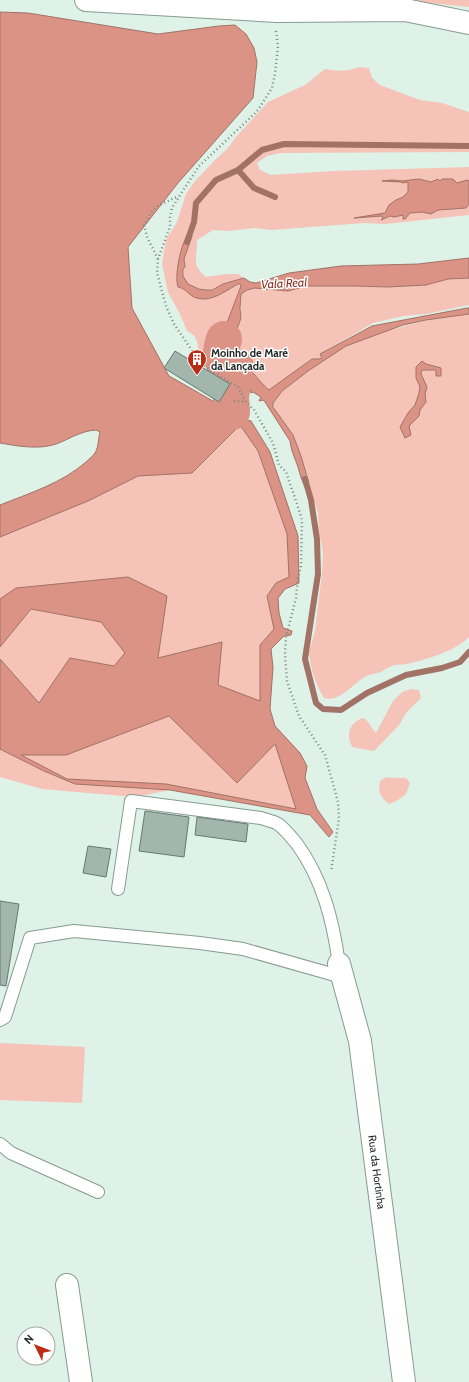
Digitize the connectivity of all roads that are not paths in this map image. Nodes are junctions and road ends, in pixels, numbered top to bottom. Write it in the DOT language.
graph roads {
  1 [pos="86,0"];
  2 [pos="469,23"];
  3 [pos="118,889"];
  4 [pos="341,971"];
  5 [pos="0,1020"];
  6 [pos="0,1144"];
  7 [pos="98,1192"];
  8 [pos="67,1285"];
  9 [pos="81,1382"];
  10 [pos="404,1382"];
  1 -- 2 [label="street"];
  3 -- 4 [label="lane"];
  4 -- 5 [label="lane"];
  4 -- 10 [label="street, Rua da Hortinha"];
  6 -- 7 [label="lane"];
  8 -- 9 [label="street"];
}
